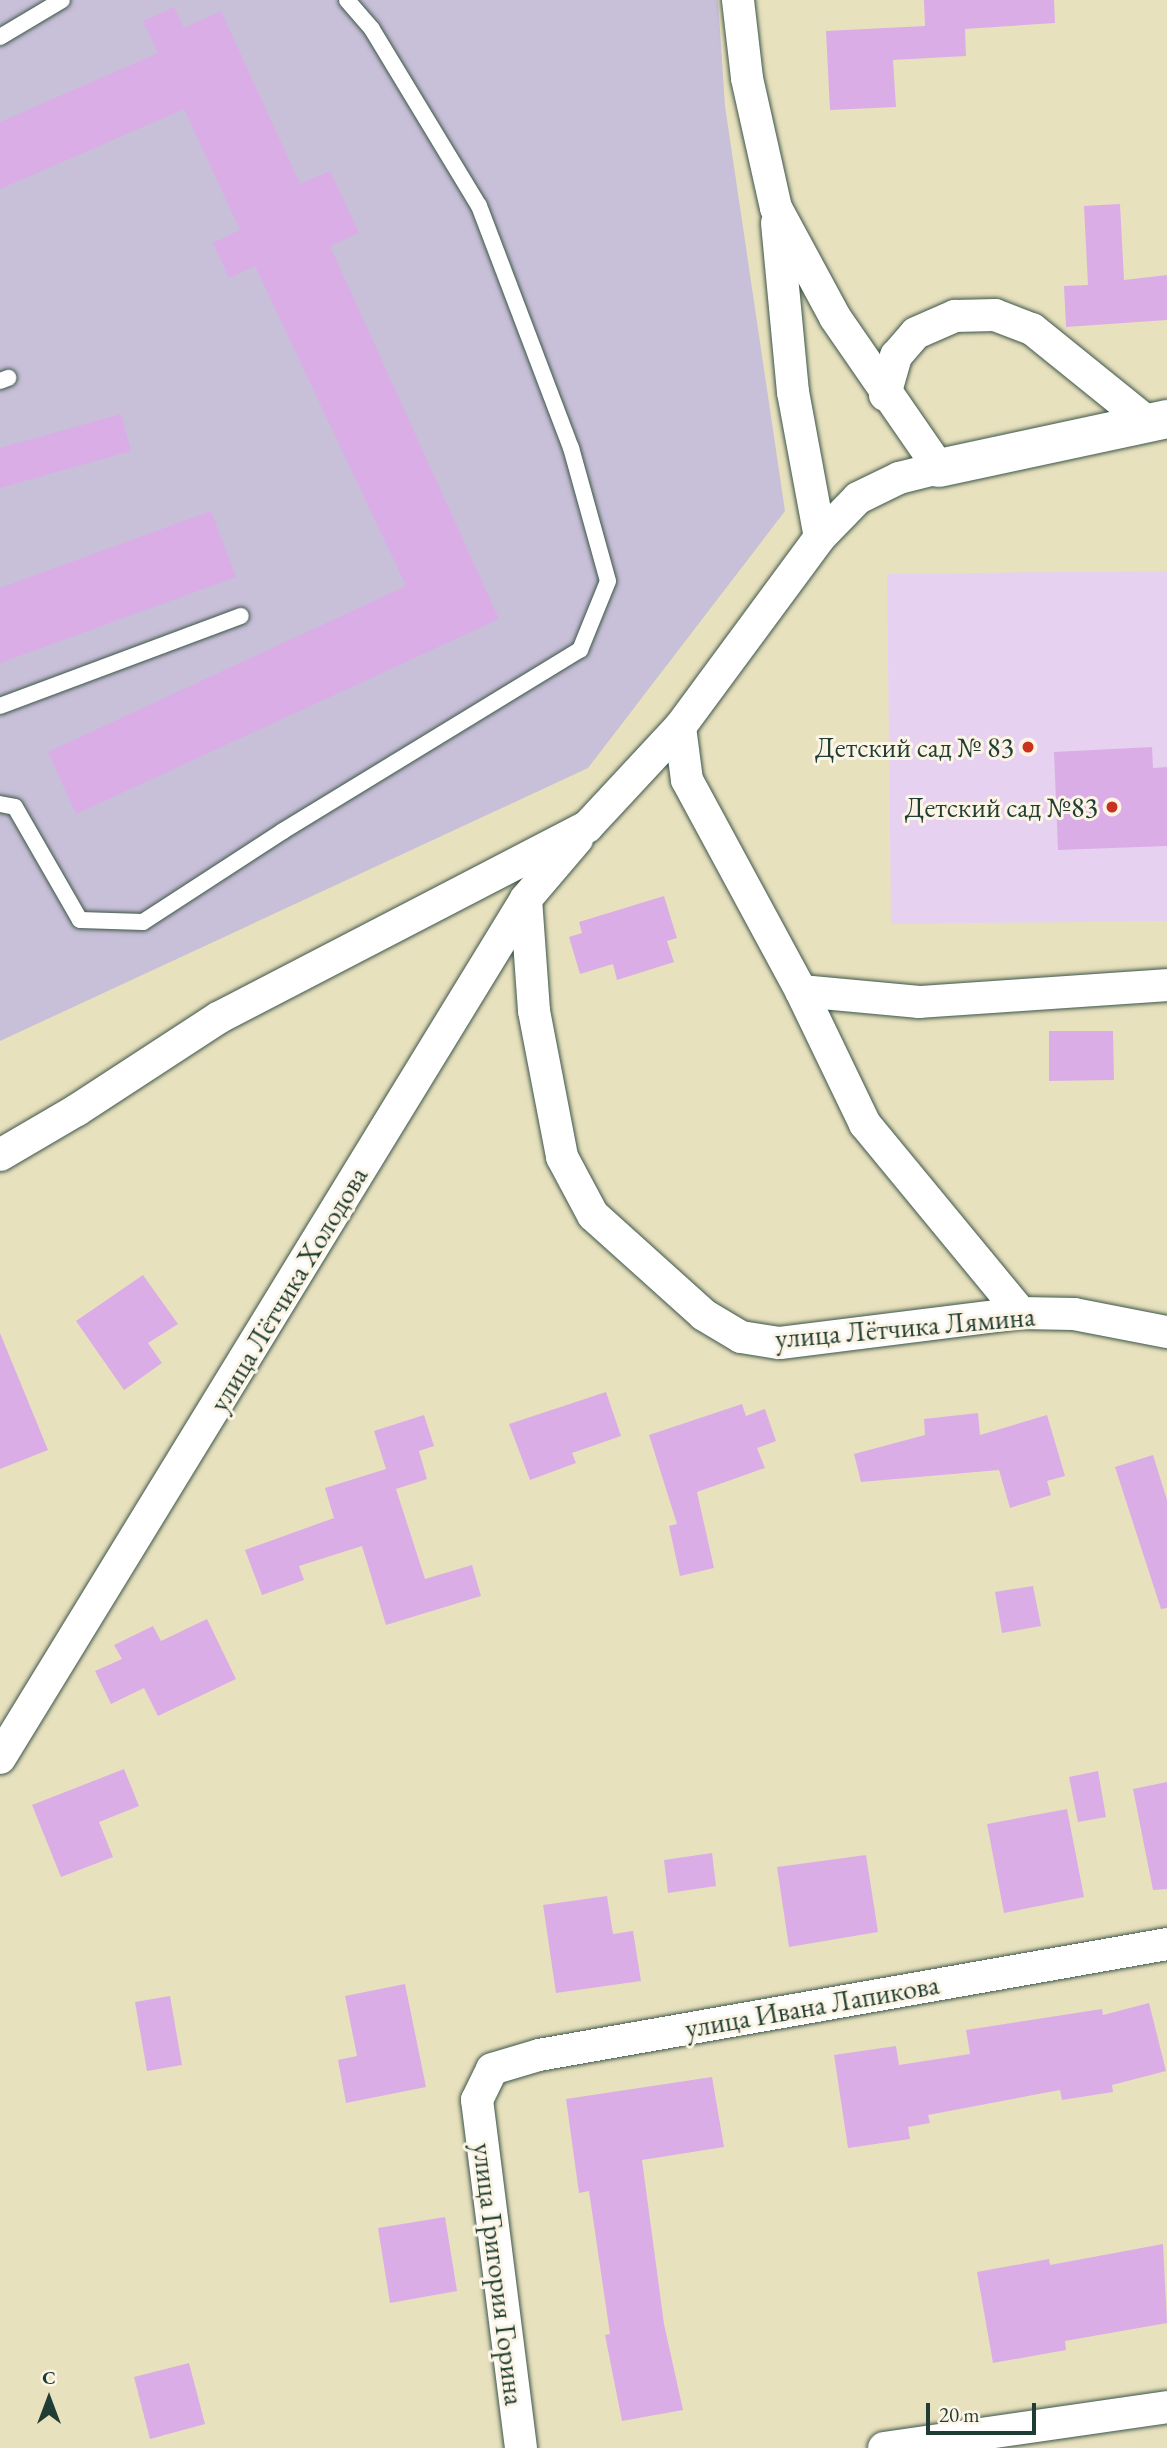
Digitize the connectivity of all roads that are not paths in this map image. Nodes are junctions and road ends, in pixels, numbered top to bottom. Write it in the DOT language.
graph roads {
  1 [pos="62,0"];
  2 [pos="347,0"];
  3 [pos="738,0"];
  4 [pos="0,37"];
  5 [pos="776,208"];
  6 [pos="884,395"];
  7 [pos="1157,420"];
  8 [pos="939,468"];
  9 [pos="820,537"];
  10 [pos="241,615"];
  11 [pos="0,706"];
  12 [pos="680,726"];
  13 [pos="0,804"];
  14 [pos="587,827"];
  15 [pos="526,900"];
  16 [pos="1167,985"];
  17 [pos="801,991"];
  18 [pos="1,1152"];
  19 [pos="1021,1313"];
  20 [pos="1167,1332"];
  21 [pos="0,1758"];
  22 [pos="1167,1944"];
  23 [pos="477,2100"];
  24 [pos="1167,2407"];
  25 [pos="521,2448"];
  26 [pos="884,2448"];
  1 -- 4 [label="lane"];
  2 -- 13 [label="lane"];
  3 -- 5 [label="street"];
  5 -- 6 [label="street"];
  5 -- 9 [label="street"];
  6 -- 7 [label="street"];
  6 -- 8 [label="street"];
  7 -- 8 [label="street"];
  8 -- 9 [label="street, улица Лётчика Холодова"];
  9 -- 12 [label="street, улица Лётчика Холодова"];
  10 -- 11 [label="lane"];
  12 -- 14 [label="street, улица Лётчика Холодова"];
  12 -- 17 [label="street"];
  14 -- 15 [label="street, улица Лётчика Холодова"];
  14 -- 18 [label="street"];
  15 -- 19 [label="street, улица Лётчика Лямина"];
  15 -- 21 [label="street, улица Лётчика Холодова"];
  16 -- 17 [label="street"];
  17 -- 19 [label="street"];
  19 -- 20 [label="street, улица Лётчика Лямина"];
  22 -- 23 [label="street, улица Ивана Лапикова"];
  23 -- 25 [label="street, улица Григория Горина"];
  24 -- 26 [label="street"];
}
